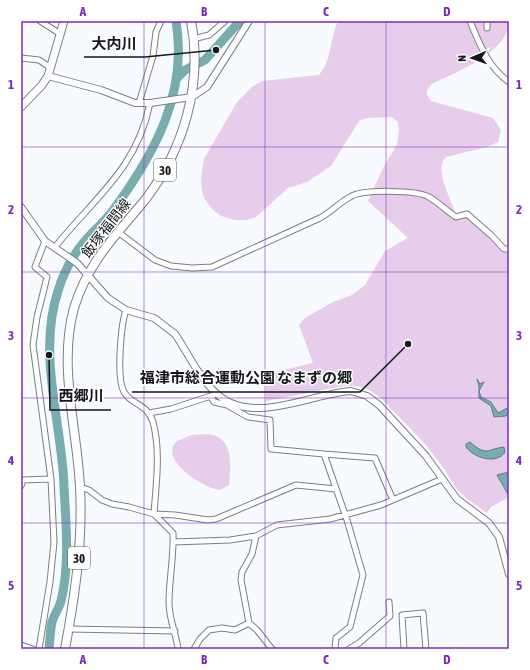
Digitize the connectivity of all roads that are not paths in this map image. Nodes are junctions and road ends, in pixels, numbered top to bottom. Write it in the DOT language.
graph roads {
  1 [pos="40,21"];
  2 [pos="64,21"];
  3 [pos="161,21"];
  4 [pos="191,21"];
  5 [pos="225,21"];
  6 [pos="249,21"];
  7 [pos="470,21"];
  8 [pos="487,21"];
  9 [pos="487,28"];
  10 [pos="59,33"];
  11 [pos="193,39"];
  12 [pos="21,58"];
  13 [pos="51,68"];
  14 [pos="48,76"];
  15 [pos="509,82"];
  16 [pos="192,98"];
  17 [pos="139,103"];
  18 [pos="152,103"];
  19 [pos="21,107"];
  20 [pos="21,207"];
  21 [pos="118,232"];
  22 [pos="45,241"];
  23 [pos="57,249"];
  24 [pos="509,249"];
  25 [pos="87,274"];
  26 [pos="126,310"];
  27 [pos="214,395"];
  28 [pos="149,413"];
  29 [pos="324,454"];
  30 [pos="51,479"];
  31 [pos="442,479"];
  32 [pos="21,486"];
  33 [pos="80,487"];
  34 [pos="336,489"];
  35 [pos="393,500"];
  36 [pos="154,514"];
  37 [pos="345,515"];
  38 [pos="256,536"];
  39 [pos="173,542"];
  40 [pos="509,574"];
  41 [pos="389,602"];
  42 [pos="249,623"];
  43 [pos="69,629"];
  44 [pos="175,631"];
  45 [pos="21,645"];
  46 [pos="32,649"];
  47 [pos="39,649"];
  48 [pos="65,649"];
  49 [pos="178,649"];
  50 [pos="194,649"];
  51 [pos="272,649"];
  52 [pos="335,649"];
  53 [pos="349,649"];
  54 [pos="404,649"];
  55 [pos="426,649"];
  1 -- 10 [label="street"];
  2 -- 10 [label="main road"];
  3 -- 17 [label="street"];
  4 -- 11 [label="main road, 飯塚福間線 / 30"];
  5 -- 11 [label="street"];
  6 -- 16 [label="street"];
  7 -- 15 [label="street"];
  8 -- 9 [label="street"];
  10 -- 13 [label="main road"];
  11 -- 16 [label="main road, 飯塚福間線 / 30"];
  12 -- 13 [label="street"];
  13 -- 14 [label="main road"];
  14 -- 17 [label="street"];
  14 -- 19 [label="main road"];
  16 -- 18 [label="street"];
  16 -- 21 [label="main road, 飯塚福間線 / 30"];
  17 -- 18 [label="street"];
  18 -- 23 [label="street"];
  20 -- 22 [label="street"];
  21 -- 24 [label="street"];
  21 -- 25 [label="main road, 飯塚福間線 / 30"];
  22 -- 23 [label="street"];
  22 -- 30 [label="street"];
  23 -- 25 [label="street"];
  25 -- 26 [label="street"];
  25 -- 33 [label="main road, 飯塚福間線 / 30"];
  26 -- 27 [label="street"];
  26 -- 28 [label="street"];
  27 -- 28 [label="street"];
  27 -- 29 [label="street"];
  27 -- 31 [label="street"];
  28 -- 36 [label="street"];
  29 -- 34 [label="street"];
  29 -- 35 [label="street"];
  30 -- 32 [label="street"];
  30 -- 47 [label="street"];
  31 -- 35 [label="street"];
  31 -- 40 [label="street"];
  33 -- 36 [label="street"];
  33 -- 43 [label="main road, 飯塚福間線 / 30"];
  34 -- 36 [label="street"];
  34 -- 37 [label="street"];
  35 -- 37 [label="street"];
  36 -- 39 [label="street"];
  37 -- 38 [label="street"];
  37 -- 52 [label="street"];
  38 -- 39 [label="street"];
  38 -- 42 [label="street"];
  39 -- 44 [label="street"];
  41 -- 53 [label="street"];
  42 -- 50 [label="street"];
  42 -- 51 [label="street"];
  43 -- 44 [label="street"];
  43 -- 48 [label="main road, 飯塚福間線 / 30"];
  44 -- 49 [label="street"];
  45 -- 46 [label="street"];
  54 -- 55 [label="street"];
}
